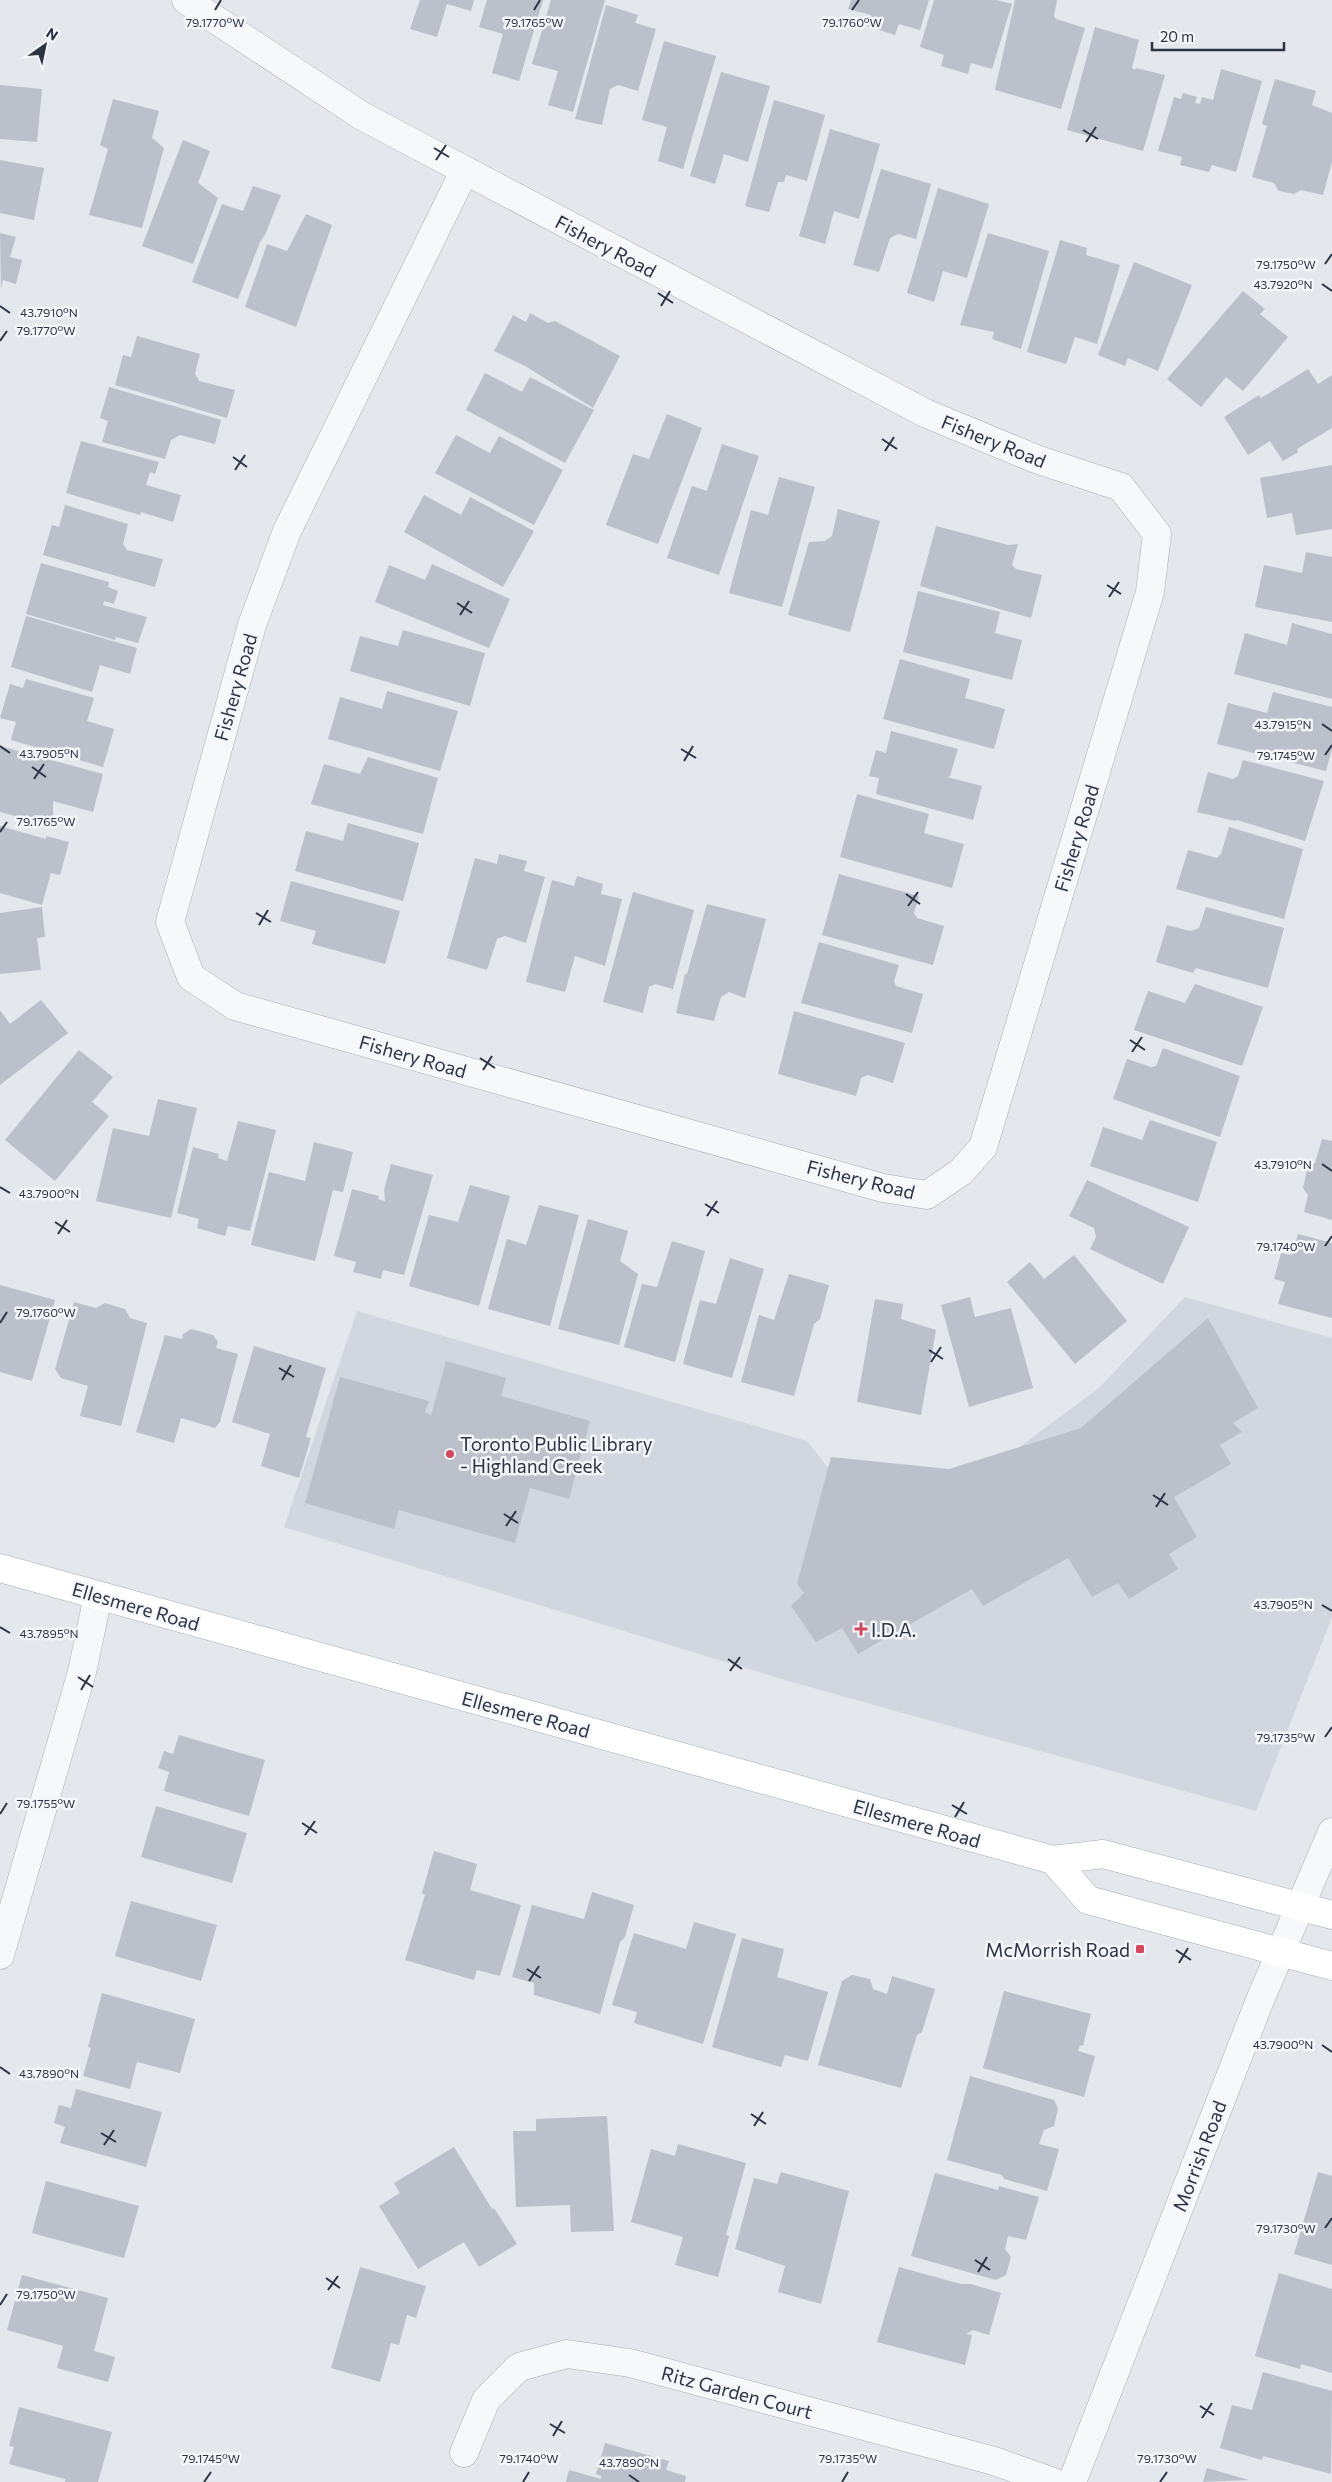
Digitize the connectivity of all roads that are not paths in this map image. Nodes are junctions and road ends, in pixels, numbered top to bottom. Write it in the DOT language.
graph roads {
  1 [pos="186,0"];
  2 [pos="464,172"];
  3 [pos="0,1568"];
  4 [pos="98,1596"];
  5 [pos="1332,1832"];
  6 [pos="1053,1860"];
  7 [pos="1300,1907"];
  8 [pos="1332,1915"];
  9 [pos="1282,1952"];
  10 [pos="0,1956"];
  11 [pos="1332,1966"];
  12 [pos="464,2453"];
  13 [pos="1053,2482"];
  14 [pos="1072,2482"];
  1 -- 2 [label="street, Fishery Road"];
  2 -- 2 [label="street, Fishery Road"];
  3 -- 4 [label="main road, Ellesmere Road"];
  4 -- 6 [label="main road, Ellesmere Road"];
  4 -- 10 [label="street"];
  5 -- 7 [label="street, Morrish Road"];
  6 -- 7 [label="main road, Ellesmere Road"];
  6 -- 9 [label="main road"];
  7 -- 8 [label="main road, Ellesmere Road"];
  7 -- 9 [label="street, Morrish Road"];
  9 -- 11 [label="main road"];
  9 -- 14 [label="street, Morrish Road"];
  12 -- 13 [label="street, Ritz Garden Court"];
}
